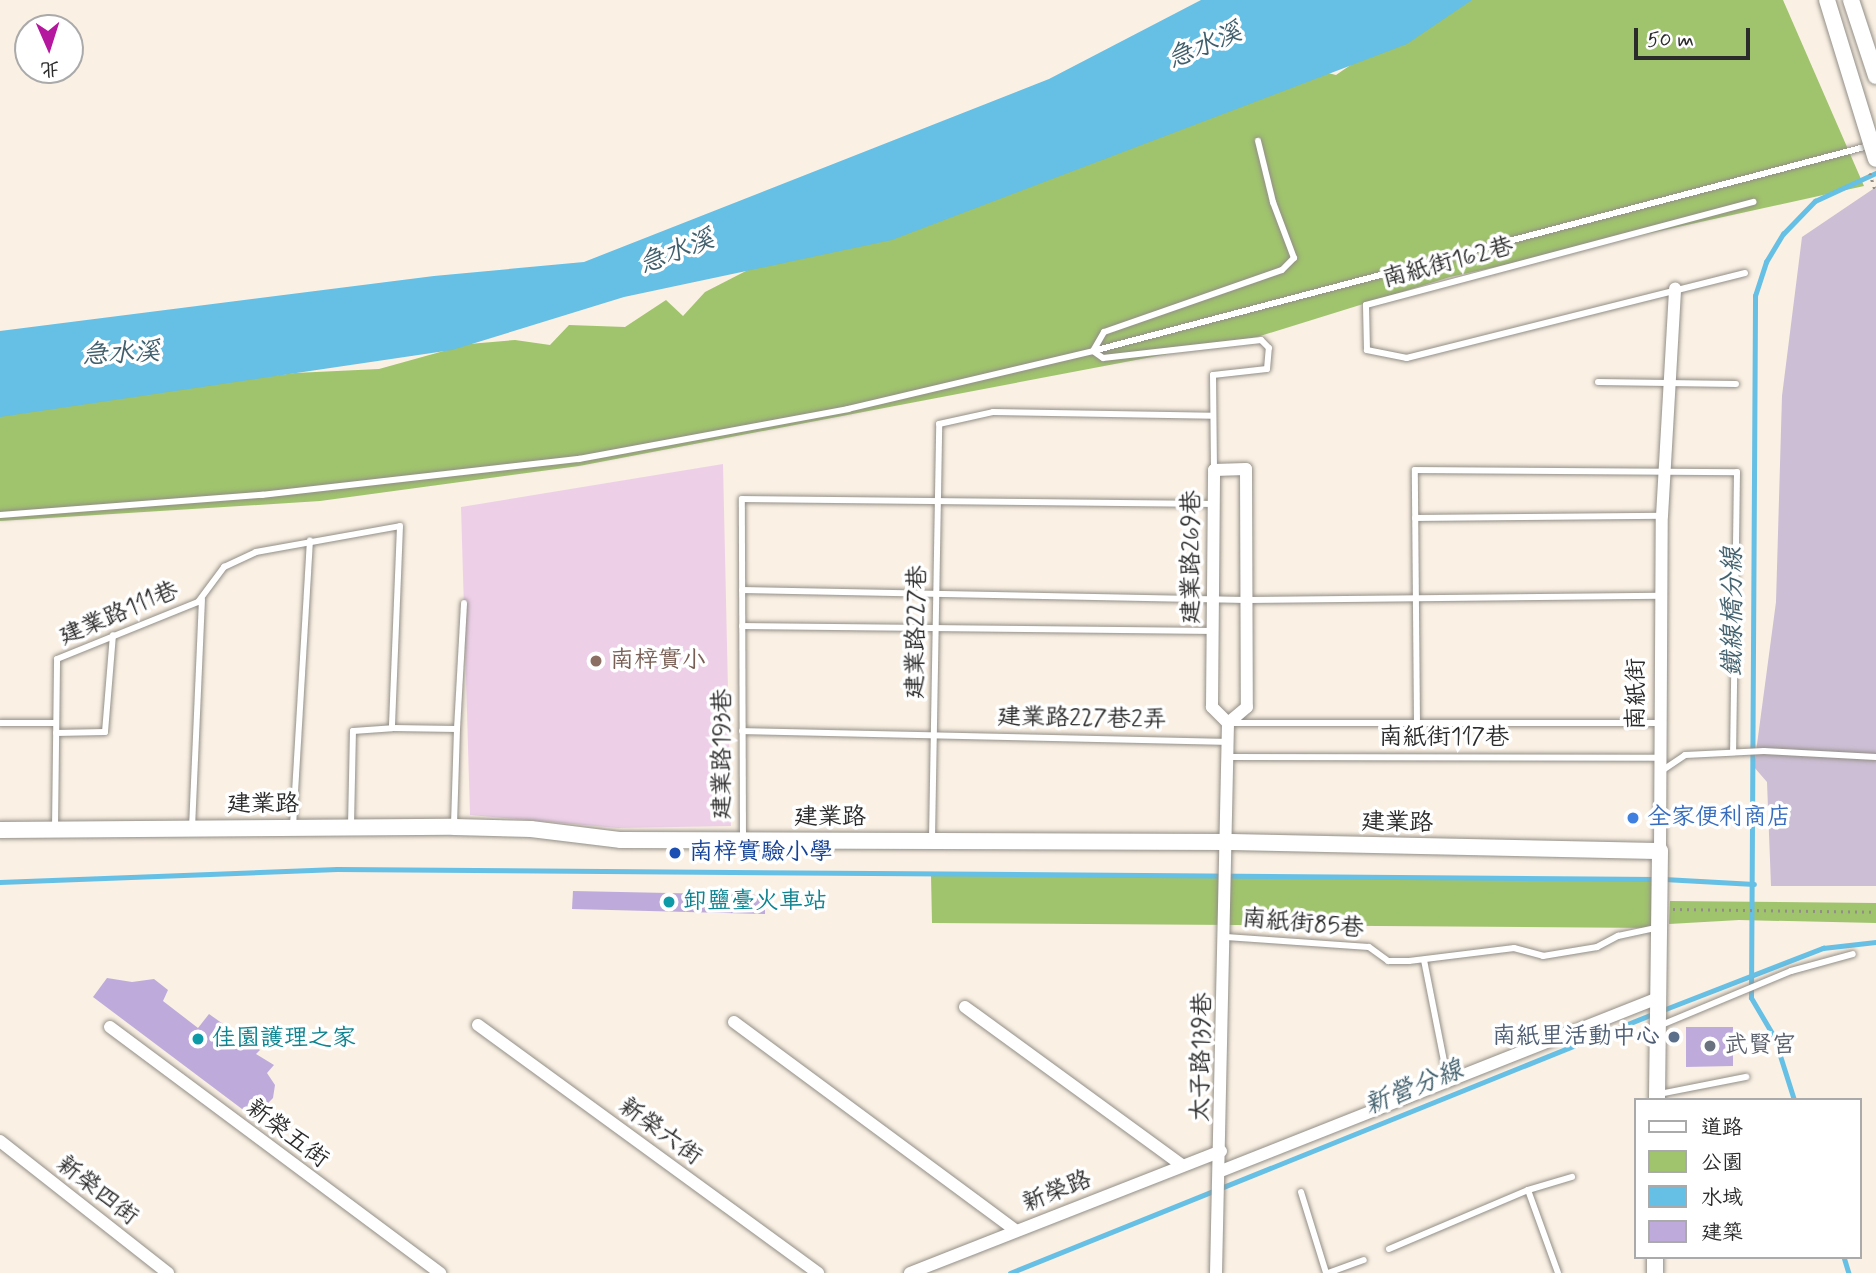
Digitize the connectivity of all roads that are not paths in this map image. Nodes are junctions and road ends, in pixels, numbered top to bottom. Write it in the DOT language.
graph roads {
  1 [pos="1828,0"];
  2 [pos="1851,0"];
  3 [pos="1876,76"];
  4 [pos="1258,141"];
  5 [pos="1876,144"];
  6 [pos="1876,159"];
  7 [pos="1754,202"];
  8 [pos="1745,273"];
  9 [pos="1675,288"];
  10 [pos="1093,351"];
  11 [pos="1598,382"];
  12 [pos="1671,383"];
  13 [pos="1736,384"];
  14 [pos="1213,416"];
  15 [pos="1664,468"];
  16 [pos="1214,470"];
  17 [pos="938,502"];
  18 [pos="1213,504"];
  19 [pos="0,515"];
  20 [pos="1662,516"];
  21 [pos="1415,517"];
  22 [pos="310,541"];
  23 [pos="742,590"];
  24 [pos="202,596"];
  25 [pos="937,596"];
  26 [pos="1661,596"];
  27 [pos="1213,600"];
  28 [pos="1246,600"];
  29 [pos="1416,600"];
  30 [pos="464,603"];
  31 [pos="742,626"];
  32 [pos="937,630"];
  33 [pos="1212,631"];
  34 [pos="113,635"];
  35 [pos="0,723"];
  36 [pos="56,723"];
  37 [pos="1228,723"];
  38 [pos="1660,723"];
  39 [pos="1418,724"];
  40 [pos="392,728"];
  41 [pos="457,729"];
  42 [pos="742,731"];
  43 [pos="56,733"];
  44 [pos="936,734"];
  45 [pos="1228,742"];
  46 [pos="1733,752"];
  47 [pos="1228,757"];
  48 [pos="1876,757"];
  49 [pos="1660,758"];
  50 [pos="1660,772"];
  51 [pos="454,827"];
  52 [pos="55,828"];
  53 [pos="191,828"];
  54 [pos="292,828"];
  55 [pos="351,828"];
  56 [pos="0,830"];
  57 [pos="743,840"];
  58 [pos="932,841"];
  59 [pos="1228,842"];
  60 [pos="1660,851"];
  61 [pos="1659,928"];
  62 [pos="1226,937"];
  63 [pos="1853,954"];
  64 [pos="1424,960"];
  65 [pos="1658,998"];
  66 [pos="965,1007"];
  67 [pos="734,1022"];
  68 [pos="478,1025"];
  69 [pos="110,1027"];
  70 [pos="1657,1027"];
  71 [pos="1746,1077"];
  72 [pos="1448,1081"];
  73 [pos="1657,1097"];
  74 [pos="0,1141"];
  75 [pos="1221,1151"];
  76 [pos="1182,1165"];
  77 [pos="1221,1171"];
  78 [pos="1572,1177"];
  79 [pos="1528,1190"];
  80 [pos="1301,1192"];
  81 [pos="1016,1231"];
  82 [pos="1389,1249"];
  83 [pos="1364,1260"];
  84 [pos="168,1273"];
  85 [pos="440,1273"];
  86 [pos="818,1273"];
  87 [pos="909,1273"];
  88 [pos="1216,1273"];
  89 [pos="1327,1273"];
  90 [pos="1558,1273"];
  1 -- 6 [label="street, bridge"];
  2 -- 3 [label="street"];
  4 -- 10 [label="lane"];
  5 -- 10 [label="lane"];
  7 -- 9 [label="lane, 南紙街162巷"];
  8 -- 9 [label="lane, 南紙街162巷"];
  9 -- 12 [label="street, 南紙街"];
  10 -- 14 [label="lane"];
  10 -- 19 [label="lane"];
  11 -- 12 [label="lane"];
  12 -- 13 [label="lane"];
  12 -- 15 [label="street, 南紙街"];
  14 -- 16 [label="lane"];
  14 -- 17 [label="lane, 建業路227巷"];
  15 -- 20 [label="street, 南紙街"];
  15 -- 21 [label="lane"];
  15 -- 46 [label="lane"];
  16 -- 18 [label="street, 建業路269巷"];
  16 -- 28 [label="street, 建業路269巷"];
  17 -- 18 [label="lane"];
  17 -- 23 [label="lane, 建業路193巷"];
  17 -- 25 [label="lane, 建業路227巷"];
  18 -- 27 [label="street, 建業路269巷"];
  20 -- 21 [label="lane"];
  20 -- 26 [label="street, 南紙街"];
  21 -- 29 [label="lane"];
  22 -- 24 [label="lane, 建業路111巷"];
  22 -- 40 [label="lane, 建業路111巷"];
  22 -- 54 [label="lane"];
  23 -- 25 [label="lane"];
  23 -- 31 [label="lane, 建業路193巷"];
  24 -- 34 [label="lane, 建業路111巷"];
  24 -- 53 [label="lane"];
  25 -- 27 [label="lane"];
  25 -- 32 [label="lane, 建業路227巷"];
  26 -- 29 [label="lane"];
  26 -- 38 [label="street, 南紙街"];
  27 -- 28 [label="lane"];
  27 -- 33 [label="street, 建業路269巷"];
  28 -- 29 [label="lane"];
  28 -- 37 [label="street, 建業路269巷"];
  29 -- 39 [label="lane"];
  30 -- 41 [label="lane"];
  31 -- 32 [label="lane"];
  31 -- 42 [label="lane, 建業路193巷"];
  32 -- 33 [label="lane"];
  32 -- 44 [label="lane, 建業路227巷"];
  33 -- 37 [label="street, 建業路269巷"];
  34 -- 36 [label="lane, 建業路111巷"];
  34 -- 43 [label="lane"];
  35 -- 36 [label="lane"];
  36 -- 43 [label="lane, 建業路111巷"];
  37 -- 39 [label="lane, 南紙街117巷"];
  37 -- 45 [label="street, 建業路269巷"];
  38 -- 39 [label="lane, 南紙街117巷"];
  38 -- 49 [label="street, 南紙街"];
  40 -- 41 [label="lane"];
  40 -- 55 [label="lane"];
  41 -- 51 [label="lane"];
  42 -- 44 [label="lane, 建業路227巷2弄"];
  42 -- 57 [label="lane, 建業路193巷"];
  43 -- 52 [label="lane, 建業路111巷"];
  44 -- 45 [label="lane, 建業路227巷2弄"];
  44 -- 58 [label="lane, 建業路227巷"];
  45 -- 47 [label="street, 建業路269巷"];
  46 -- 48 [label="lane"];
  46 -- 50 [label="lane"];
  47 -- 49 [label="lane, 南紙街117巷"];
  47 -- 59 [label="street, 建業路269巷"];
  49 -- 50 [label="street, 南紙街"];
  50 -- 60 [label="street, 南紙街"];
  51 -- 55 [label="street, 建業路"];
  51 -- 57 [label="street, 建業路"];
  52 -- 53 [label="street, 建業路"];
  52 -- 56 [label="street, 建業路"];
  53 -- 54 [label="street, 建業路"];
  54 -- 55 [label="street, 建業路"];
  57 -- 58 [label="street, 建業路"];
  58 -- 59 [label="street, 建業路"];
  59 -- 60 [label="street, 建業路"];
  59 -- 62 [label="street, 太子路139巷"];
  60 -- 61 [label="street, 南紙街"];
  61 -- 64 [label="lane, 南紙街85巷"];
  61 -- 65 [label="street, 南紙街"];
  62 -- 64 [label="lane, 南紙街85巷"];
  62 -- 75 [label="street, 太子路139巷"];
  63 -- 70 [label="lane"];
  64 -- 72 [label="lane"];
  65 -- 70 [label="street, 南紙街"];
  65 -- 72 [label="street"];
  66 -- 76 [label="street"];
  67 -- 81 [label="street"];
  68 -- 86 [label="street, 新榮六街"];
  69 -- 85 [label="street, 新榮五街"];
  70 -- 73 [label="street, 南紙街"];
  71 -- 73 [label="lane"];
  72 -- 77 [label="street"];
  74 -- 84 [label="street, 新榮四街"];
  75 -- 76 [label="street, 新榮路"];
  75 -- 77 [label="street, 太子路139巷"];
  76 -- 81 [label="street, 新榮路"];
  77 -- 88 [label="street, 太子路139巷"];
  78 -- 79 [label="lane"];
  79 -- 82 [label="lane"];
  79 -- 90 [label="lane"];
  80 -- 89 [label="lane"];
  81 -- 87 [label="street, 新榮路"];
  83 -- 89 [label="lane"];
}
